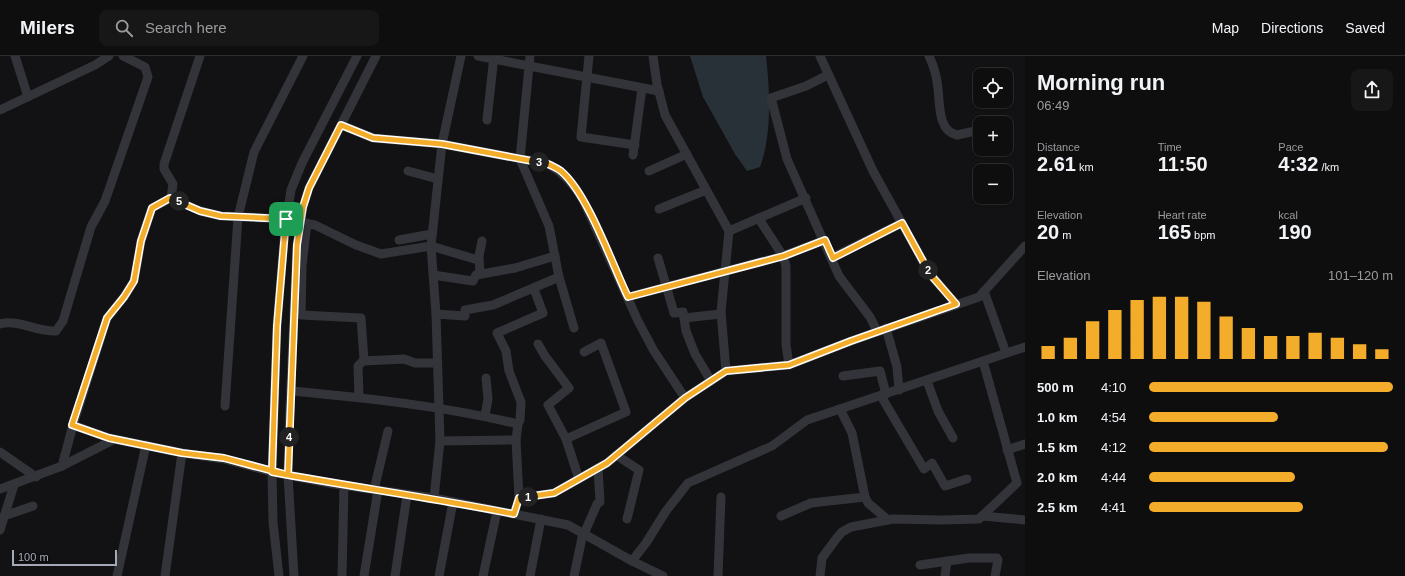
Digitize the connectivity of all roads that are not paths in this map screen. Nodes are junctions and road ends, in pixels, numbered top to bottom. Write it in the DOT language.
graph roads {
  1 [pos="15,56"];
  2 [pos="109,56"];
  3 [pos="123,56"];
  4 [pos="200,56"];
  5 [pos="303,56"];
  6 [pos="357,56"];
  7 [pos="376,56"];
  8 [pos="461,56"];
  9 [pos="478,56"];
  10 [pos="530,56"];
  11 [pos="589,56"];
  12 [pos="653,56"];
  13 [pos="820,56"];
  14 [pos="929,56"];
  15 [pos="494,58"];
  16 [pos="529,66"];
  17 [pos="828,76"];
  18 [pos="586,77"];
  19 [pos="642,88"];
  20 [pos="659,91"];
  21 [pos="28,96"];
  22 [pos="0,110"];
  23 [pos="487,120"];
  24 [pos="341,125"];
  25 [pos="973,132"];
  26 [pos="442,144"];
  27 [pos="687,154"];
  28 [pos="520,158"];
  29 [pos="408,171"];
  30 [pos="649,172"];
  31 [pos="438,179"];
  32 [pos="706,190"];
  33 [pos="170,198"];
  34 [pos="806,198"];
  35 [pos="658,209"];
  36 [pos="238,216"];
  37 [pos="286,219"];
  38 [pos="759,219"];
  39 [pos="304,223"];
  40 [pos="902,223"];
  41 [pos="729,231"];
  42 [pos="432,234"];
  43 [pos="399,240"];
  44 [pos="825,240"];
  45 [pos="482,241"];
  46 [pos="431,246"];
  47 [pos="1025,246"];
  48 [pos="555,256"];
  49 [pos="784,256"];
  50 [pos="658,258"];
  51 [pos="833,258"];
  52 [pos="478,260"];
  53 [pos="725,270"];
  54 [pos="480,274"];
  55 [pos="433,275"];
  56 [pos="559,277"];
  57 [pos="666,286"];
  58 [pos="534,289"];
  59 [pos="984,291"];
  60 [pos="628,297"];
  61 [pos="956,304"];
  62 [pos="436,314"];
  63 [pos="721,314"];
  64 [pos="684,318"];
  65 [pos="0,324"];
  66 [pos="574,328"];
  67 [pos="882,330"];
  68 [pos="538,344"];
  69 [pos="1025,347"];
  70 [pos="584,352"];
  71 [pos="1006,354"];
  72 [pos="364,361"];
  73 [pos="983,361"];
  74 [pos="437,363"];
  75 [pos="789,365"];
  76 [pos="726,371"];
  77 [pos="843,376"];
  78 [pos="486,378"];
  79 [pos="711,380"];
  80 [pos="927,381"];
  81 [pos="899,390"];
  82 [pos="291,391"];
  83 [pos="883,395"];
  84 [pos="359,397"];
  85 [pos="685,398"];
  86 [pos="225,406"];
  87 [pos="439,409"];
  88 [pos="840,409"];
  89 [pos="485,416"];
  90 [pos="518,424"];
  91 [pos="72,425"];
  92 [pos="388,431"];
  93 [pos="566,438"];
  94 [pos="953,438"];
  95 [pos="115,439"];
  96 [pos="516,440"];
  97 [pos="440,441"];
  98 [pos="1025,444"];
  99 [pos="146,445"];
  100 [pos="1007,450"];
  101 [pos="0,452"];
  102 [pos="182,453"];
  103 [pos="616,455"];
  104 [pos="62,466"];
  105 [pos="598,468"];
  106 [pos="272,472"];
  107 [pos="288,475"];
  108 [pos="36,477"];
  109 [pos="579,479"];
  110 [pos="967,479"];
  111 [pos="14,485"];
  112 [pos="344,485"];
  113 [pos="0,489"];
  114 [pos="376,490"];
  115 [pos="407,494"];
  116 [pos="721,497"];
  117 [pos="434,498"];
  118 [pos="519,498"];
  119 [pos="865,498"];
  120 [pos="453,502"];
  121 [pos="33,506"];
  122 [pos="496,510"];
  123 [pos="514,514"];
  124 [pos="4,516"];
  125 [pos="781,516"];
  126 [pos="982,516"];
  127 [pos="541,519"];
  128 [pos="627,519"];
  129 [pos="888,520"];
  130 [pos="1025,520"];
  131 [pos="0,530"];
  132 [pos="583,534"];
  133 [pos="632,561"];
  134 [pos="947,561"];
  135 [pos="920,565"];
  136 [pos="118,576"];
  137 [pos="165,576"];
  138 [pos="279,576"];
  139 [pos="294,576"];
  140 [pos="342,576"];
  141 [pos="364,576"];
  142 [pos="395,576"];
  143 [pos="439,576"];
  144 [pos="483,576"];
  145 [pos="530,576"];
  146 [pos="574,576"];
  147 [pos="663,576"];
  148 [pos="718,576"];
  149 [pos="820,576"];
  150 [pos="945,576"];
  151 [pos="995,576"];
  1 -- 21 [label="street"];
  2 -- 21 [label="street"];
  3 -- 65 [label="street"];
  4 -- 33 [label="street"];
  5 -- 36 [label="street"];
  6 -- 37 [label="street"];
  7 -- 24 [label="street"];
  8 -- 26 [label="street"];
  9 -- 15 [label="street"];
  10 -- 16 [label="street"];
  11 -- 18 [label="street"];
  12 -- 20 [label="street"];
  13 -- 17 [label="street"];
  14 -- 25 [label="street"];
  15 -- 16 [label="street"];
  15 -- 23 [label="street"];
  16 -- 18 [label="street"];
  16 -- 28 [label="street"];
  17 -- 34 [label="street"];
  17 -- 40 [label="street"];
  18 -- 19 [label="street"];
  18 -- 19 [label="street"];
  19 -- 20 [label="street"];
  20 -- 27 [label="street"];
  21 -- 22 [label="street"];
  24 -- 26 [label="street"];
  24 -- 39 [label="street"];
  26 -- 28 [label="street"];
  26 -- 31 [label="street"];
  27 -- 30 [label="street"];
  27 -- 32 [label="street"];
  28 -- 48 [label="street"];
  28 -- 60 [label="street"];
  29 -- 31 [label="street"];
  31 -- 42 [label="street"];
  32 -- 35 [label="street"];
  32 -- 41 [label="street"];
  33 -- 36 [label="street"];
  33 -- 91 [label="street"];
  34 -- 38 [label="street"];
  34 -- 44 [label="street"];
  36 -- 37 [label="street"];
  36 -- 86 [label="street"];
  37 -- 106 [label="street"];
  38 -- 41 [label="street"];
  38 -- 49 [label="street"];
  39 -- 46 [label="street"];
  39 -- 72 [label="street"];
  39 -- 82 [label="street"];
  40 -- 51 [label="street"];
  40 -- 61 [label="street"];
  41 -- 53 [label="street"];
  42 -- 43 [label="street"];
  42 -- 46 [label="street"];
  44 -- 49 [label="street"];
  44 -- 51 [label="street"];
  45 -- 52 [label="street"];
  46 -- 52 [label="street"];
  46 -- 55 [label="street"];
  47 -- 59 [label="street"];
  48 -- 54 [label="street"];
  48 -- 56 [label="street"];
  49 -- 53 [label="street"];
  49 -- 75 [label="street"];
  50 -- 57 [label="street"];
  51 -- 67 [label="street"];
  52 -- 54 [label="street"];
  53 -- 57 [label="street"];
  53 -- 63 [label="street"];
  54 -- 55 [label="street"];
  55 -- 62 [label="street"];
  56 -- 58 [label="street"];
  56 -- 66 [label="street"];
  57 -- 60 [label="street"];
  57 -- 64 [label="street"];
  58 -- 62 [label="street"];
  58 -- 90 [label="street"];
  59 -- 61 [label="street"];
  59 -- 71 [label="street"];
  60 -- 85 [label="street"];
  61 -- 67 [label="street"];
  62 -- 74 [label="street"];
  63 -- 64 [label="street"];
  63 -- 76 [label="street"];
  64 -- 79 [label="street"];
  67 -- 75 [label="street"];
  67 -- 81 [label="street"];
  68 -- 93 [label="street"];
  69 -- 71 [label="street"];
  70 -- 93 [label="street"];
  71 -- 73 [label="street"];
  72 -- 74 [label="street"];
  72 -- 84 [label="street"];
  73 -- 80 [label="street"];
  73 -- 100 [label="street"];
  74 -- 87 [label="street"];
  75 -- 76 [label="street"];
  76 -- 79 [label="street"];
  77 -- 83 [label="street"];
  78 -- 89 [label="street"];
  79 -- 85 [label="street"];
  80 -- 81 [label="street"];
  80 -- 94 [label="street"];
  81 -- 83 [label="street"];
  82 -- 84 [label="street"];
  82 -- 107 [label="street"];
  83 -- 88 [label="street"];
  83 -- 110 [label="street"];
  84 -- 87 [label="street"];
  85 -- 103 [label="street"];
  87 -- 89 [label="street"];
  87 -- 97 [label="street"];
  88 -- 119 [label="street"];
  88 -- 133 [label="street"];
  89 -- 90 [label="street"];
  90 -- 96 [label="street"];
  91 -- 95 [label="street"];
  91 -- 104 [label="street"];
  92 -- 114 [label="street"];
  93 -- 109 [label="street"];
  95 -- 99 [label="street"];
  95 -- 104 [label="street"];
  96 -- 97 [label="street"];
  96 -- 118 [label="street"];
  97 -- 117 [label="street"];
  98 -- 100 [label="street"];
  99 -- 102 [label="street"];
  99 -- 136 [label="street"];
  100 -- 126 [label="street"];
  101 -- 108 [label="street"];
  102 -- 106 [label="street"];
  102 -- 137 [label="street"];
  103 -- 105 [label="street"];
  103 -- 128 [label="street"];
  104 -- 108 [label="street"];
  105 -- 109 [label="street"];
  105 -- 132 [label="street"];
  106 -- 107 [label="street"];
  106 -- 138 [label="street"];
  107 -- 112 [label="street"];
  107 -- 139 [label="street"];
  108 -- 111 [label="street"];
  109 -- 118 [label="street"];
  111 -- 113 [label="street"];
  111 -- 124 [label="street"];
  112 -- 114 [label="street"];
  112 -- 140 [label="street"];
  114 -- 115 [label="street"];
  114 -- 141 [label="street"];
  115 -- 117 [label="street"];
  115 -- 142 [label="street"];
  116 -- 148 [label="street"];
  117 -- 120 [label="street"];
  118 -- 123 [label="street"];
  119 -- 125 [label="street"];
  119 -- 129 [label="street"];
  120 -- 122 [label="street"];
  120 -- 143 [label="street"];
  121 -- 124 [label="street"];
  122 -- 123 [label="street"];
  122 -- 144 [label="street"];
  123 -- 127 [label="street"];
  124 -- 131 [label="street"];
  126 -- 129 [label="street"];
  126 -- 130 [label="street"];
  127 -- 132 [label="street"];
  127 -- 145 [label="street"];
  129 -- 149 [label="street"];
  132 -- 133 [label="street"];
  132 -- 146 [label="street"];
  133 -- 147 [label="street"];
  134 -- 135 [label="street"];
  134 -- 150 [label="street"];
  134 -- 151 [label="street"];
}
